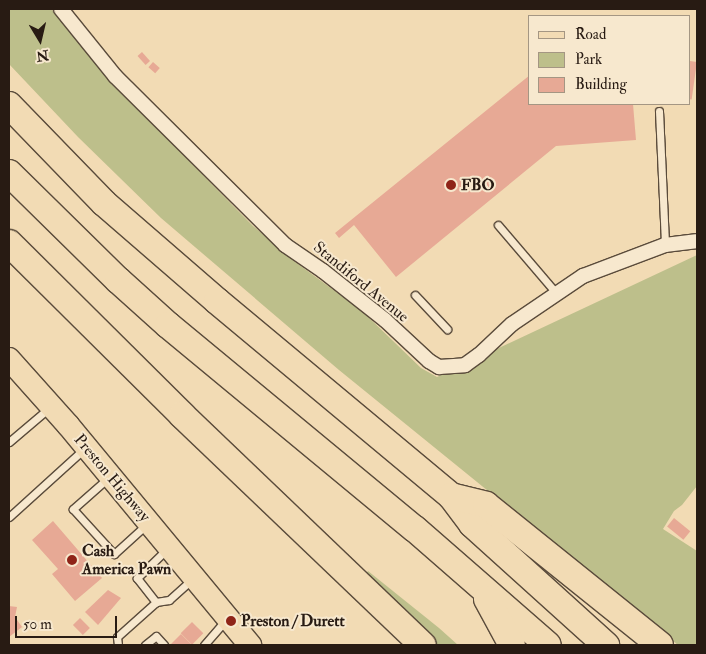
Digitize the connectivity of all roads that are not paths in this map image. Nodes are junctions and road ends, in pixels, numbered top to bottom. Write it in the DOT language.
graph roads {
  1 [pos="61,9"];
  2 [pos="9,105"];
  3 [pos="659,112"];
  4 [pos="9,173"];
  5 [pos="498,225"];
  6 [pos="696,241"];
  7 [pos="9,243"];
  8 [pos="665,245"];
  9 [pos="556,293"];
  10 [pos="415,295"];
  11 [pos="447,329"];
  12 [pos="11,367"];
  13 [pos="52,406"];
  14 [pos="9,442"];
  15 [pos="86,447"];
  16 [pos="110,476"];
  17 [pos="451,496"];
  18 [pos="9,516"];
  19 [pos="148,522"];
  20 [pos="170,548"];
  21 [pos="194,577"];
  22 [pos="478,583"];
  23 [pos="156,602"];
  24 [pos="228,618"];
  25 [pos="118,645"];
  26 [pos="145,645"];
  27 [pos="164,645"];
  28 [pos="204,645"];
  29 [pos="250,645"];
  30 [pos="423,645"];
  31 [pos="512,645"];
  32 [pos="548,645"];
  33 [pos="606,645"];
  34 [pos="660,645"];
  1 -- 9 [label="street, Standiford Avenue"];
  2 -- 17 [label="highway"];
  3 -- 8 [label="lane"];
  4 -- 22 [label="highway"];
  5 -- 9 [label="lane"];
  6 -- 8 [label="street, Standiford Avenue"];
  7 -- 30 [label="highway"];
  8 -- 9 [label="street, Standiford Avenue"];
  10 -- 11 [label="lane"];
  12 -- 13 [label="main road, Preston Highway"];
  13 -- 14 [label="lane"];
  13 -- 15 [label="main road, Preston Highway"];
  15 -- 16 [label="main road, Preston Highway"];
  15 -- 18 [label="lane"];
  16 -- 19 [label="main road, Preston Highway"];
  16 -- 19 [label="lane"];
  17 -- 33 [label="highway"];
  17 -- 34 [label="highway"];
  19 -- 20 [label="main road, Preston Highway"];
  20 -- 21 [label="main road, Preston Highway"];
  20 -- 23 [label="lane"];
  21 -- 23 [label="lane"];
  21 -- 24 [label="main road, Preston Highway"];
  22 -- 31 [label="highway"];
  22 -- 32 [label="highway"];
  23 -- 25 [label="lane"];
  24 -- 28 [label="lane"];
  24 -- 29 [label="main road, Preston Highway"];
  26 -- 27 [label="lane"];
}
